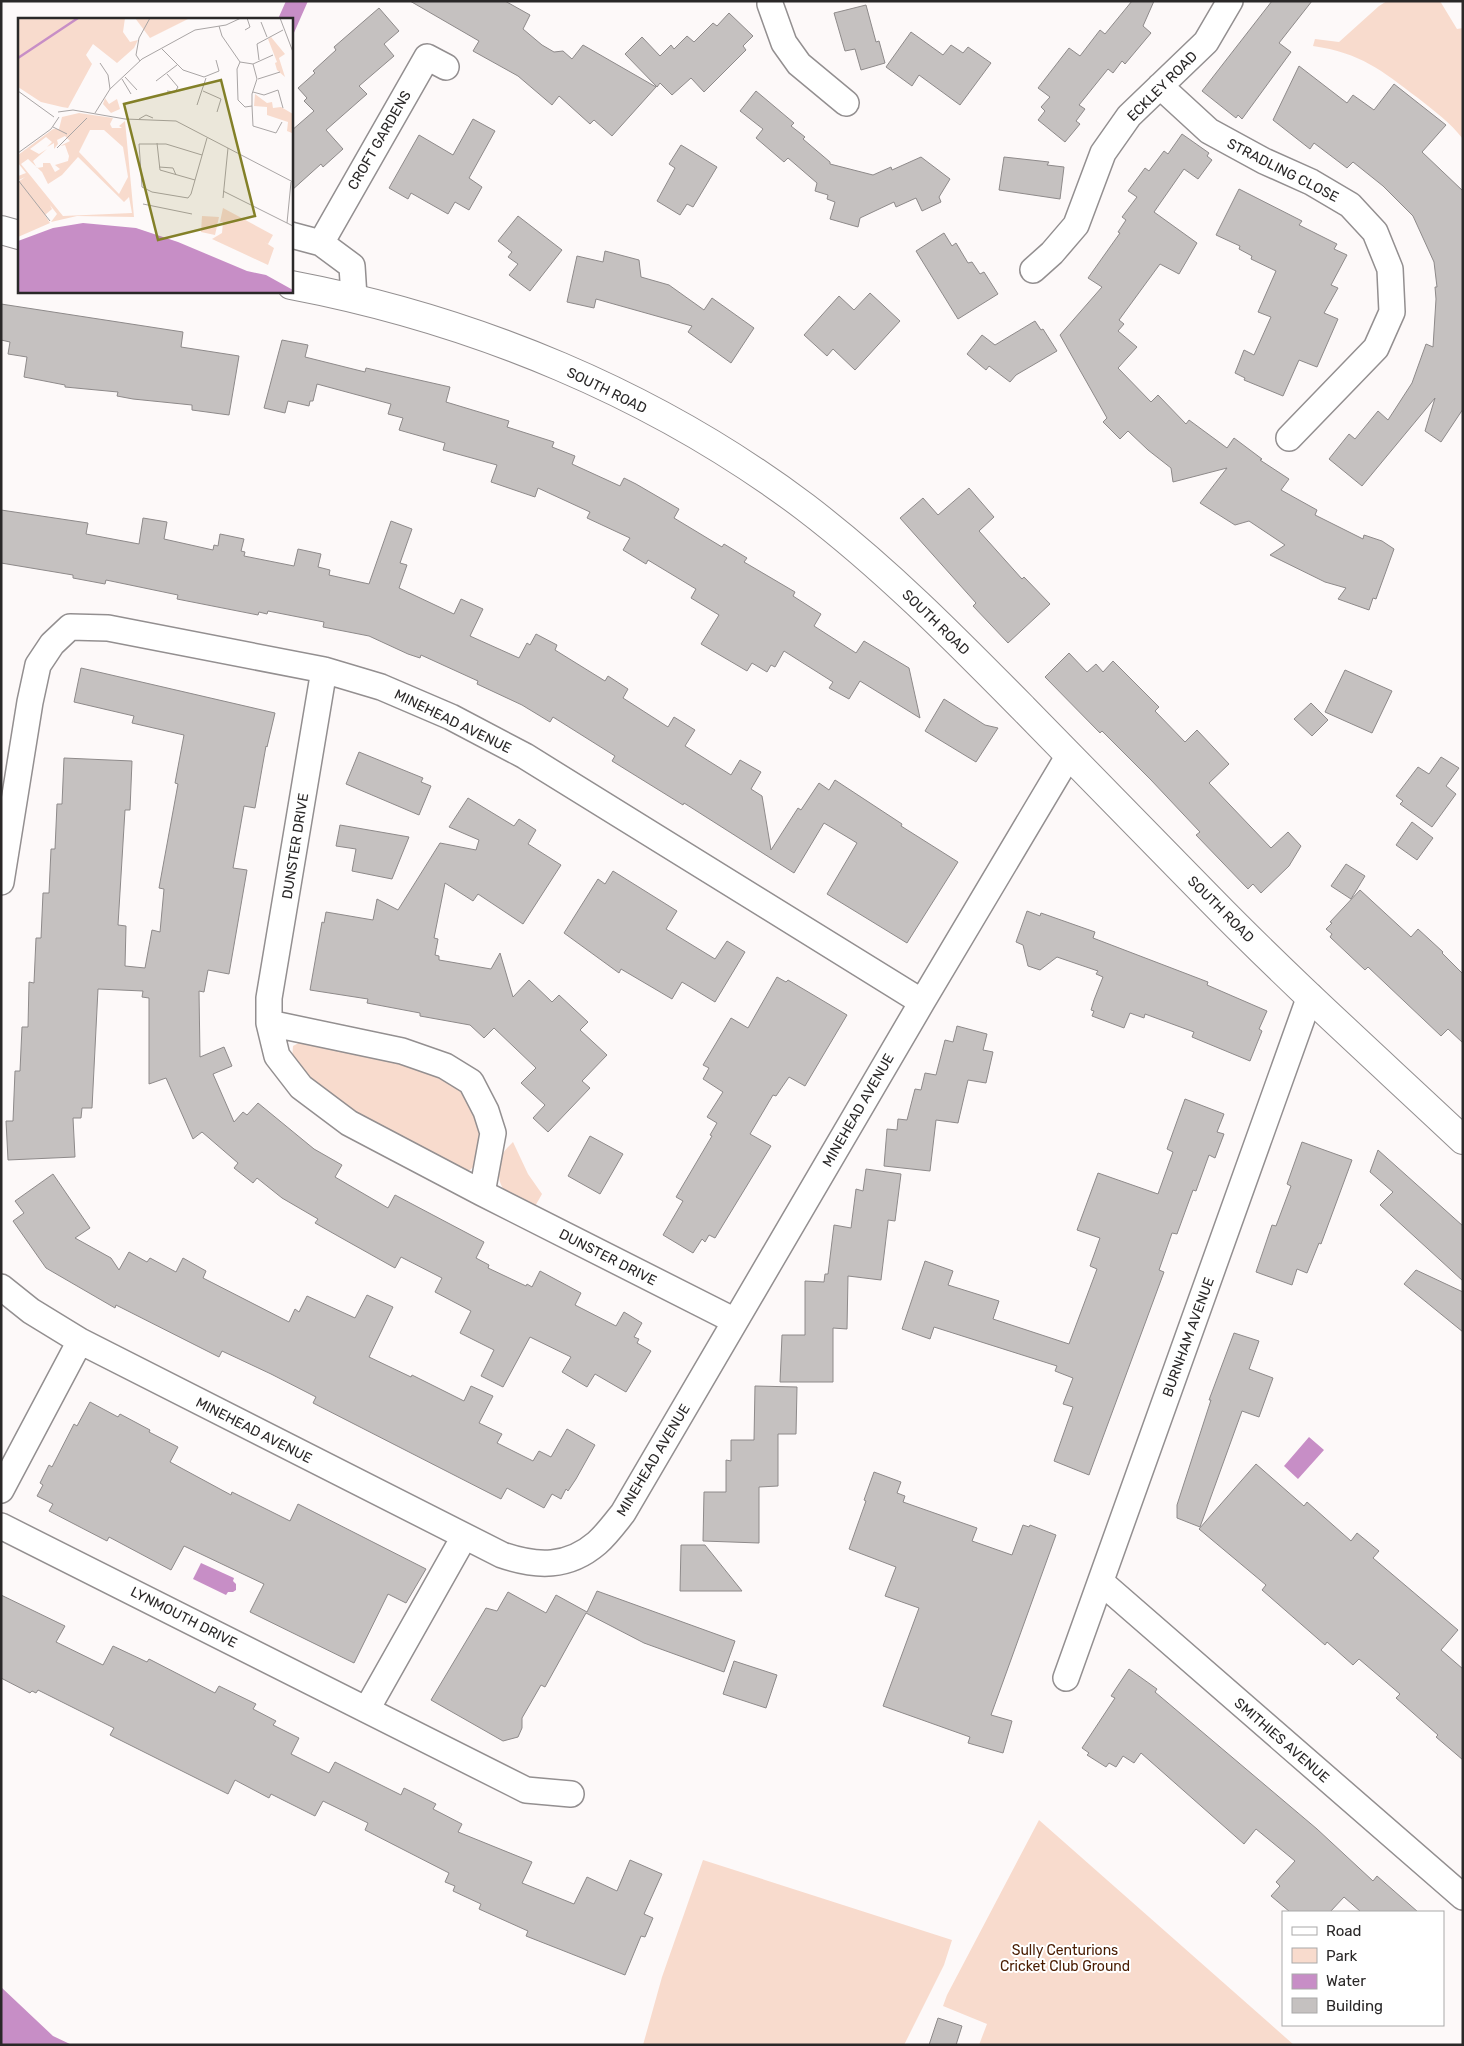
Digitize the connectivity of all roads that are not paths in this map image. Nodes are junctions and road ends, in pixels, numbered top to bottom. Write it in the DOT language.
graph roads {
  1 [pos="1230,1"];
  2 [pos="768,2"];
  3 [pos="446,67"];
  4 [pos="1160,86"];
  5 [pos="846,103"];
  6 [pos="1,230"];
  7 [pos="292,235"];
  8 [pos="18,236"];
  9 [pos="321,243"];
  10 [pos="1033,270"];
  11 [pos="292,285"];
  12 [pos="354,297"];
  13 [pos="1289,438"];
  14 [pos="324,670"];
  15 [pos="1069,755"];
  16 [pos="1,882"];
  17 [pos="1310,996"];
  18 [pos="922,1002"];
  19 [pos="269,1023"];
  20 [pos="1463,1140"];
  21 [pos="482,1193"];
  22 [pos="1,1287"];
  23 [pos="735,1321"];
  24 [pos="80,1341"];
  25 [pos="1,1490"];
  26 [pos="1,1526"];
  27 [pos="464,1537"];
  28 [pos="1101,1582"];
  29 [pos="1066,1678"];
  30 [pos="367,1709"];
  31 [pos="570,1794"];
  32 [pos="1463,1897"];
  1 -- 4 [label="street, ECKLEY ROAD"];
  2 -- 5 [label="street"];
  3 -- 9 [label="street, CROFT GARDENS"];
  4 -- 10 [label="street, ECKLEY ROAD"];
  4 -- 13 [label="street, STRADLING CLOSE"];
  6 -- 8 [label="main road"];
  7 -- 9 [label="street"];
  9 -- 12 [label="street"];
  11 -- 12 [label="main road, SOUTH ROAD"];
  12 -- 15 [label="main road, SOUTH ROAD"];
  14 -- 16 [label="street, MINEHEAD AVENUE"];
  14 -- 18 [label="street, MINEHEAD AVENUE"];
  14 -- 19 [label="street, DUNSTER DRIVE"];
  15 -- 17 [label="main road, SOUTH ROAD"];
  15 -- 18 [label="street, MINEHEAD AVENUE"];
  17 -- 20 [label="main road, SOUTH ROAD"];
  17 -- 28 [label="street, BURNHAM AVENUE"];
  18 -- 23 [label="street, MINEHEAD AVENUE"];
  19 -- 21 [label="street, DUNSTER DRIVE"];
  19 -- 21 [label="street"];
  21 -- 23 [label="street, DUNSTER DRIVE"];
  22 -- 24 [label="street, MINEHEAD AVENUE"];
  23 -- 27 [label="street, MINEHEAD AVENUE"];
  24 -- 25 [label="street"];
  24 -- 27 [label="street, MINEHEAD AVENUE"];
  26 -- 30 [label="street, LYNMOUTH DRIVE"];
  27 -- 30 [label="street"];
  28 -- 29 [label="street, BURNHAM AVENUE"];
  28 -- 32 [label="street, SMITHIES AVENUE"];
  30 -- 31 [label="street, LYNMOUTH DRIVE"];
}
